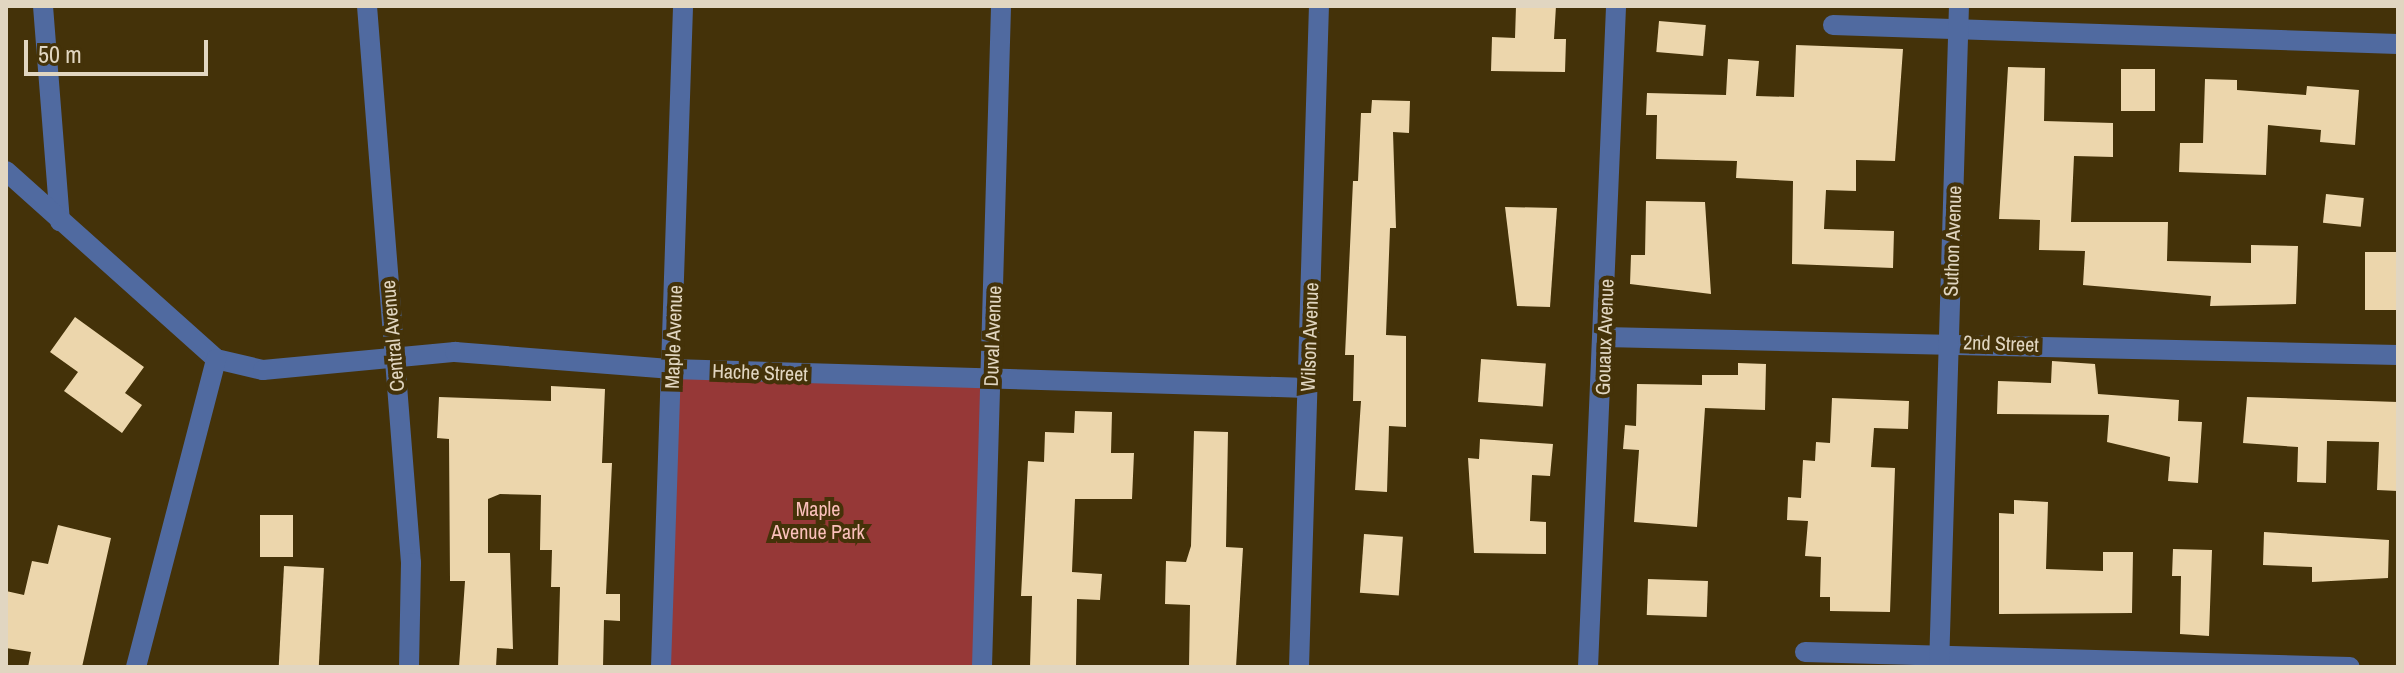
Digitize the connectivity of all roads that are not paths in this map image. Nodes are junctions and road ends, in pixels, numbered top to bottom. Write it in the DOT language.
graph roads {
  1 [pos="43,6"];
  2 [pos="367,6"];
  3 [pos="683,6"];
  4 [pos="1001,6"];
  5 [pos="1319,6"];
  6 [pos="1616,6"];
  7 [pos="1959,6"];
  8 [pos="1833,25"];
  9 [pos="1958,29"];
  10 [pos="2398,44"];
  11 [pos="6,171"];
  12 [pos="60,221"];
  13 [pos="1604,337"];
  14 [pos="1949,341"];
  15 [pos="393,352"];
  16 [pos="2398,355"];
  17 [pos="216,359"];
  18 [pos="672,369"];
  19 [pos="990,379"];
  20 [pos="1307,388"];
  21 [pos="1805,652"];
  22 [pos="1939,661"];
  23 [pos="136,667"];
  24 [pos="409,667"];
  25 [pos="661,667"];
  26 [pos="982,667"];
  27 [pos="1299,667"];
  28 [pos="1588,667"];
  29 [pos="2350,667"];
  1 -- 12 [label="street"];
  2 -- 15 [label="street, Central Avenue"];
  3 -- 18 [label="street, Maple Avenue"];
  4 -- 19 [label="street, Duval Avenue"];
  5 -- 20 [label="street, Wilson Avenue"];
  6 -- 13 [label="street, Gouaux Avenue"];
  7 -- 9 [label="street, Suthon Avenue"];
  8 -- 9 [label="street"];
  9 -- 10 [label="street"];
  9 -- 14 [label="street, Suthon Avenue"];
  11 -- 12 [label="street"];
  12 -- 17 [label="street"];
  13 -- 14 [label="street, 2nd Street"];
  13 -- 28 [label="street, Gouaux Avenue"];
  14 -- 16 [label="street, 2nd Street"];
  14 -- 22 [label="street, Suthon Avenue"];
  15 -- 17 [label="street, Hache Street"];
  15 -- 18 [label="street, Hache Street"];
  15 -- 24 [label="street, Central Avenue"];
  17 -- 23 [label="street"];
  18 -- 19 [label="street, Hache Street"];
  18 -- 25 [label="street, Maple Avenue"];
  19 -- 20 [label="street, Hache Street"];
  19 -- 26 [label="street, Duval Avenue"];
  20 -- 27 [label="street, Wilson Avenue"];
  21 -- 22 [label="street"];
  22 -- 29 [label="street"];
}
